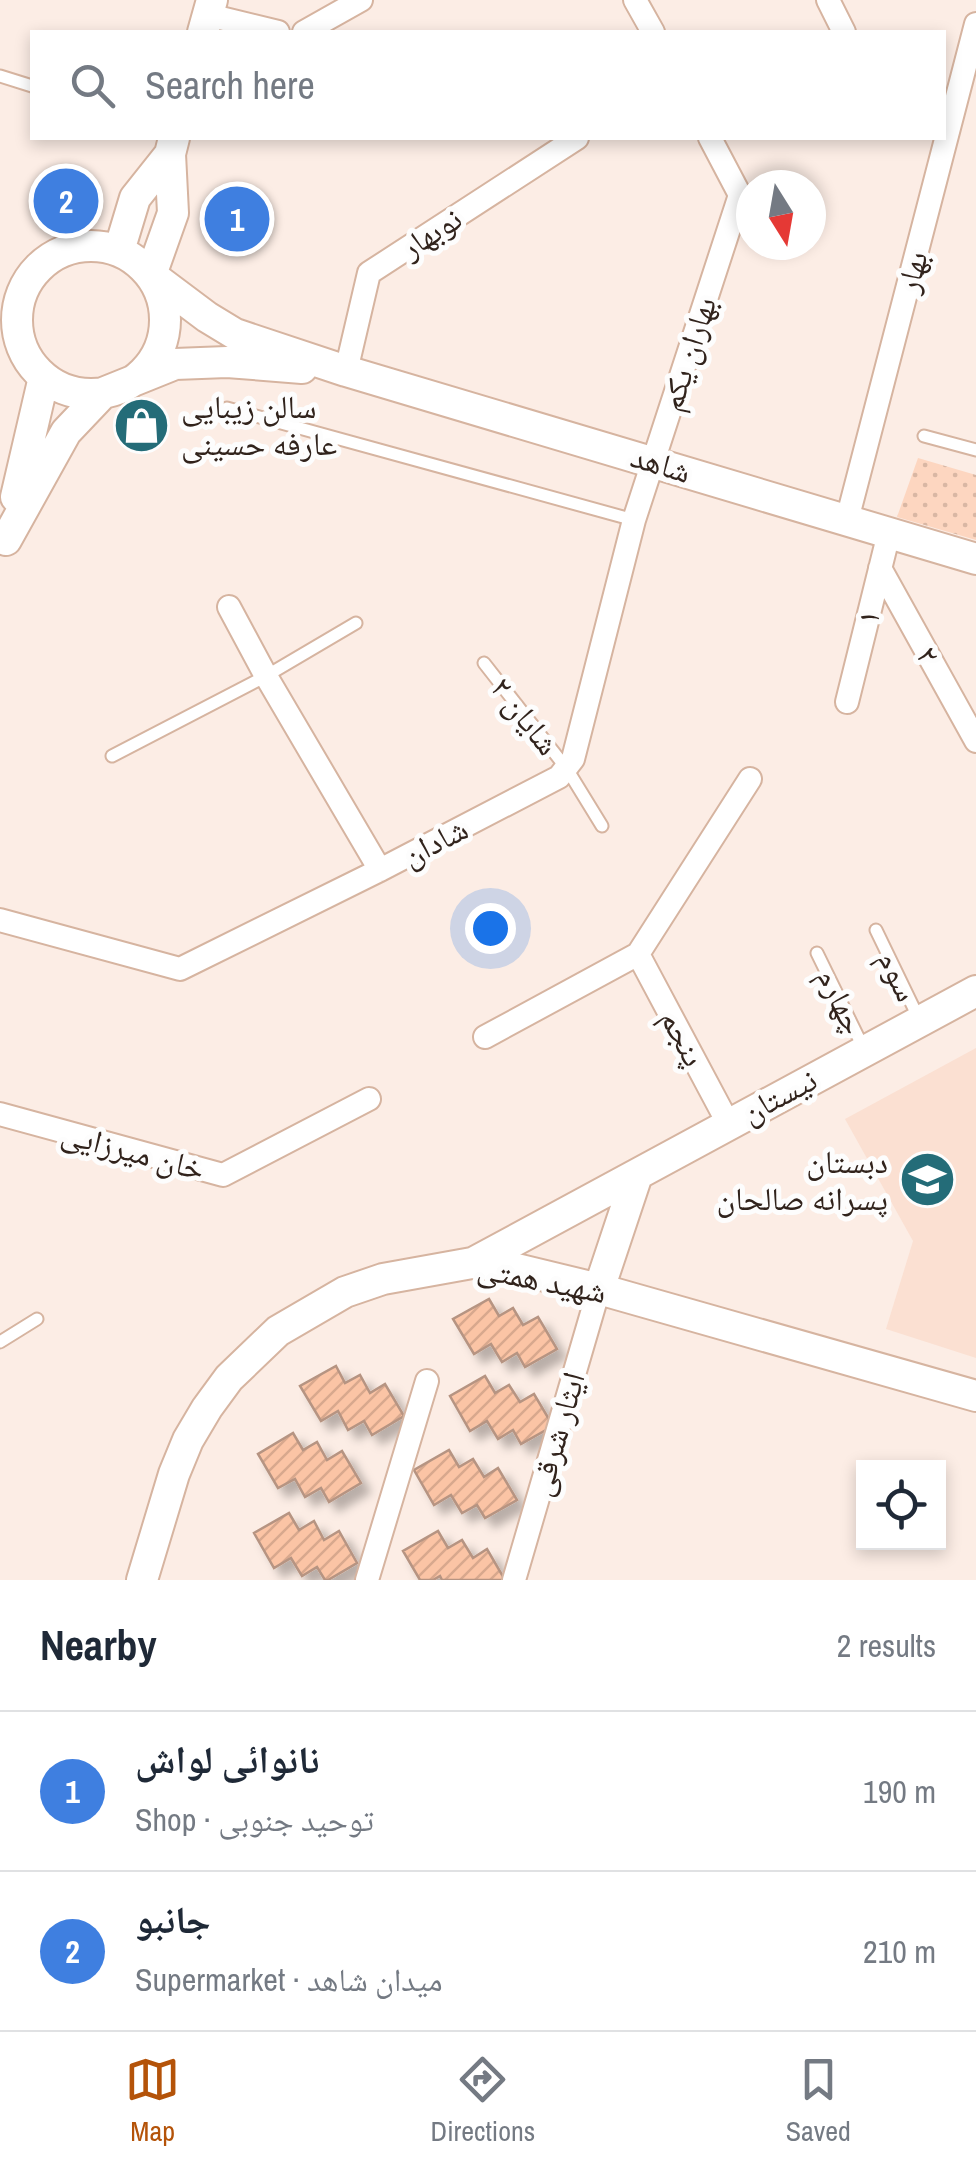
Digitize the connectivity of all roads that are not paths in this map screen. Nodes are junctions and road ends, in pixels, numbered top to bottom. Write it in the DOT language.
graph roads {
  1 [pos="360,0"];
  2 [pos="635,0"];
  3 [pos="828,0"];
  4 [pos="208,16"];
  5 [pos="976,24"];
  6 [pos="269,30"];
  7 [pos="308,30"];
  8 [pos="652,30"];
  9 [pos="843,30"];
  10 [pos="0,76"];
  11 [pos="30,85"];
  12 [pos="946,139"];
  13 [pos="574,140"];
  14 [pos="711,140"];
  15 [pos="946,140"];
  16 [pos="172,146"];
  17 [pos="119,251"];
  18 [pos="151,275"];
  19 [pos="8,324"];
  20 [pos="24,369"];
  21 [pos="346,371"];
  22 [pos="132,380"];
  23 [pos="103,393"];
  24 [pos="227,408"];
  25 [pos="924,436"];
  26 [pos="976,450"];
  27 [pos="654,462"];
  28 [pos="0,491"];
  29 [pos="634,520"];
  30 [pos="847,520"];
  31 [pos="889,533"];
  32 [pos="3,549"];
  33 [pos="976,559"];
  34 [pos="880,568"];
  35 [pos="229,606"];
  36 [pos="356,622"];
  37 [pos="484,662"];
  38 [pos="266,676"];
  39 [pos="847,702"];
  40 [pos="976,742"];
  41 [pos="112,756"];
  42 [pos="566,769"];
  43 [pos="750,779"];
  44 [pos="602,826"];
  45 [pos="380,870"];
  46 [pos="0,920"];
  47 [pos="876,930"];
  48 [pos="816,952"];
  49 [pos="638,954"];
  50 [pos="976,991"];
  51 [pos="920,1021"];
  52 [pos="486,1037"];
  53 [pos="864,1050"];
  54 [pos="369,1098"];
  55 [pos="0,1114"];
  56 [pos="728,1122"];
  57 [pos="637,1175"];
  58 [pos="472,1263"];
  59 [pos="599,1289"];
  60 [pos="37,1319"];
  61 [pos="0,1342"];
  62 [pos="427,1381"];
  63 [pos="976,1396"];
  64 [pos="142,1580"];
  65 [pos="367,1580"];
  66 [pos="514,1580"];
  1 -- 7 [label="street"];
  2 -- 8 [label="street"];
  3 -- 9 [label="street"];
  4 -- 6 [label="street"];
  5 -- 12 [label="street, بهار"];
  10 -- 11 [label="lane"];
  13 -- 21 [label="street, نوبهار"];
  14 -- 27 [label="street, بهاران یکم"];
  15 -- 30 [label="street, بهار"];
  16 -- 17 [label="street"];
  16 -- 18 [label="street"];
  17 -- 18 [label="street"];
  17 -- 19 [label="street"];
  18 -- 21 [label="street"];
  18 -- 22 [label="street"];
  19 -- 20 [label="street"];
  20 -- 23 [label="street"];
  20 -- 32 [label="street"];
  21 -- 22 [label="street"];
  21 -- 27 [label="street, شاهد"];
  22 -- 23 [label="street"];
  23 -- 32 [label="street"];
  24 -- 29 [label="lane"];
  25 -- 26 [label="lane"];
  27 -- 29 [label="street"];
  27 -- 30 [label="street, شاهد"];
  28 -- 32 [label="street"];
  29 -- 42 [label="street"];
  30 -- 31 [label="street, شاهد"];
  31 -- 33 [label="street, شاهد"];
  31 -- 34 [label="street, ۱"];
  34 -- 39 [label="street, ۱"];
  34 -- 40 [label="street, ۲"];
  35 -- 38 [label="street"];
  36 -- 38 [label="lane"];
  37 -- 42 [label="lane, شایان ۲"];
  38 -- 41 [label="lane"];
  38 -- 45 [label="street"];
  42 -- 44 [label="lane, شایان ۲"];
  42 -- 45 [label="street, شادان"];
  43 -- 49 [label="street"];
  45 -- 46 [label="street, شادان"];
  47 -- 51 [label="lane, سوم"];
  48 -- 53 [label="lane, چهارم"];
  49 -- 52 [label="street"];
  49 -- 56 [label="street, پنجم"];
  50 -- 51 [label="street, نيستان"];
  51 -- 53 [label="street, نيستان"];
  53 -- 56 [label="street, نيستان"];
  54 -- 55 [label="street, خان میرزایی"];
  56 -- 57 [label="street, نيستان"];
  57 -- 58 [label="street, نيستان"];
  57 -- 59 [label="street"];
  58 -- 59 [label="street, شهید همتی"];
  58 -- 64 [label="street, شهید همتی"];
  59 -- 63 [label="street, شهید همتی"];
  59 -- 66 [label="street, ایثار شرقی"];
  60 -- 61 [label="lane"];
  62 -- 65 [label="street"];
}
